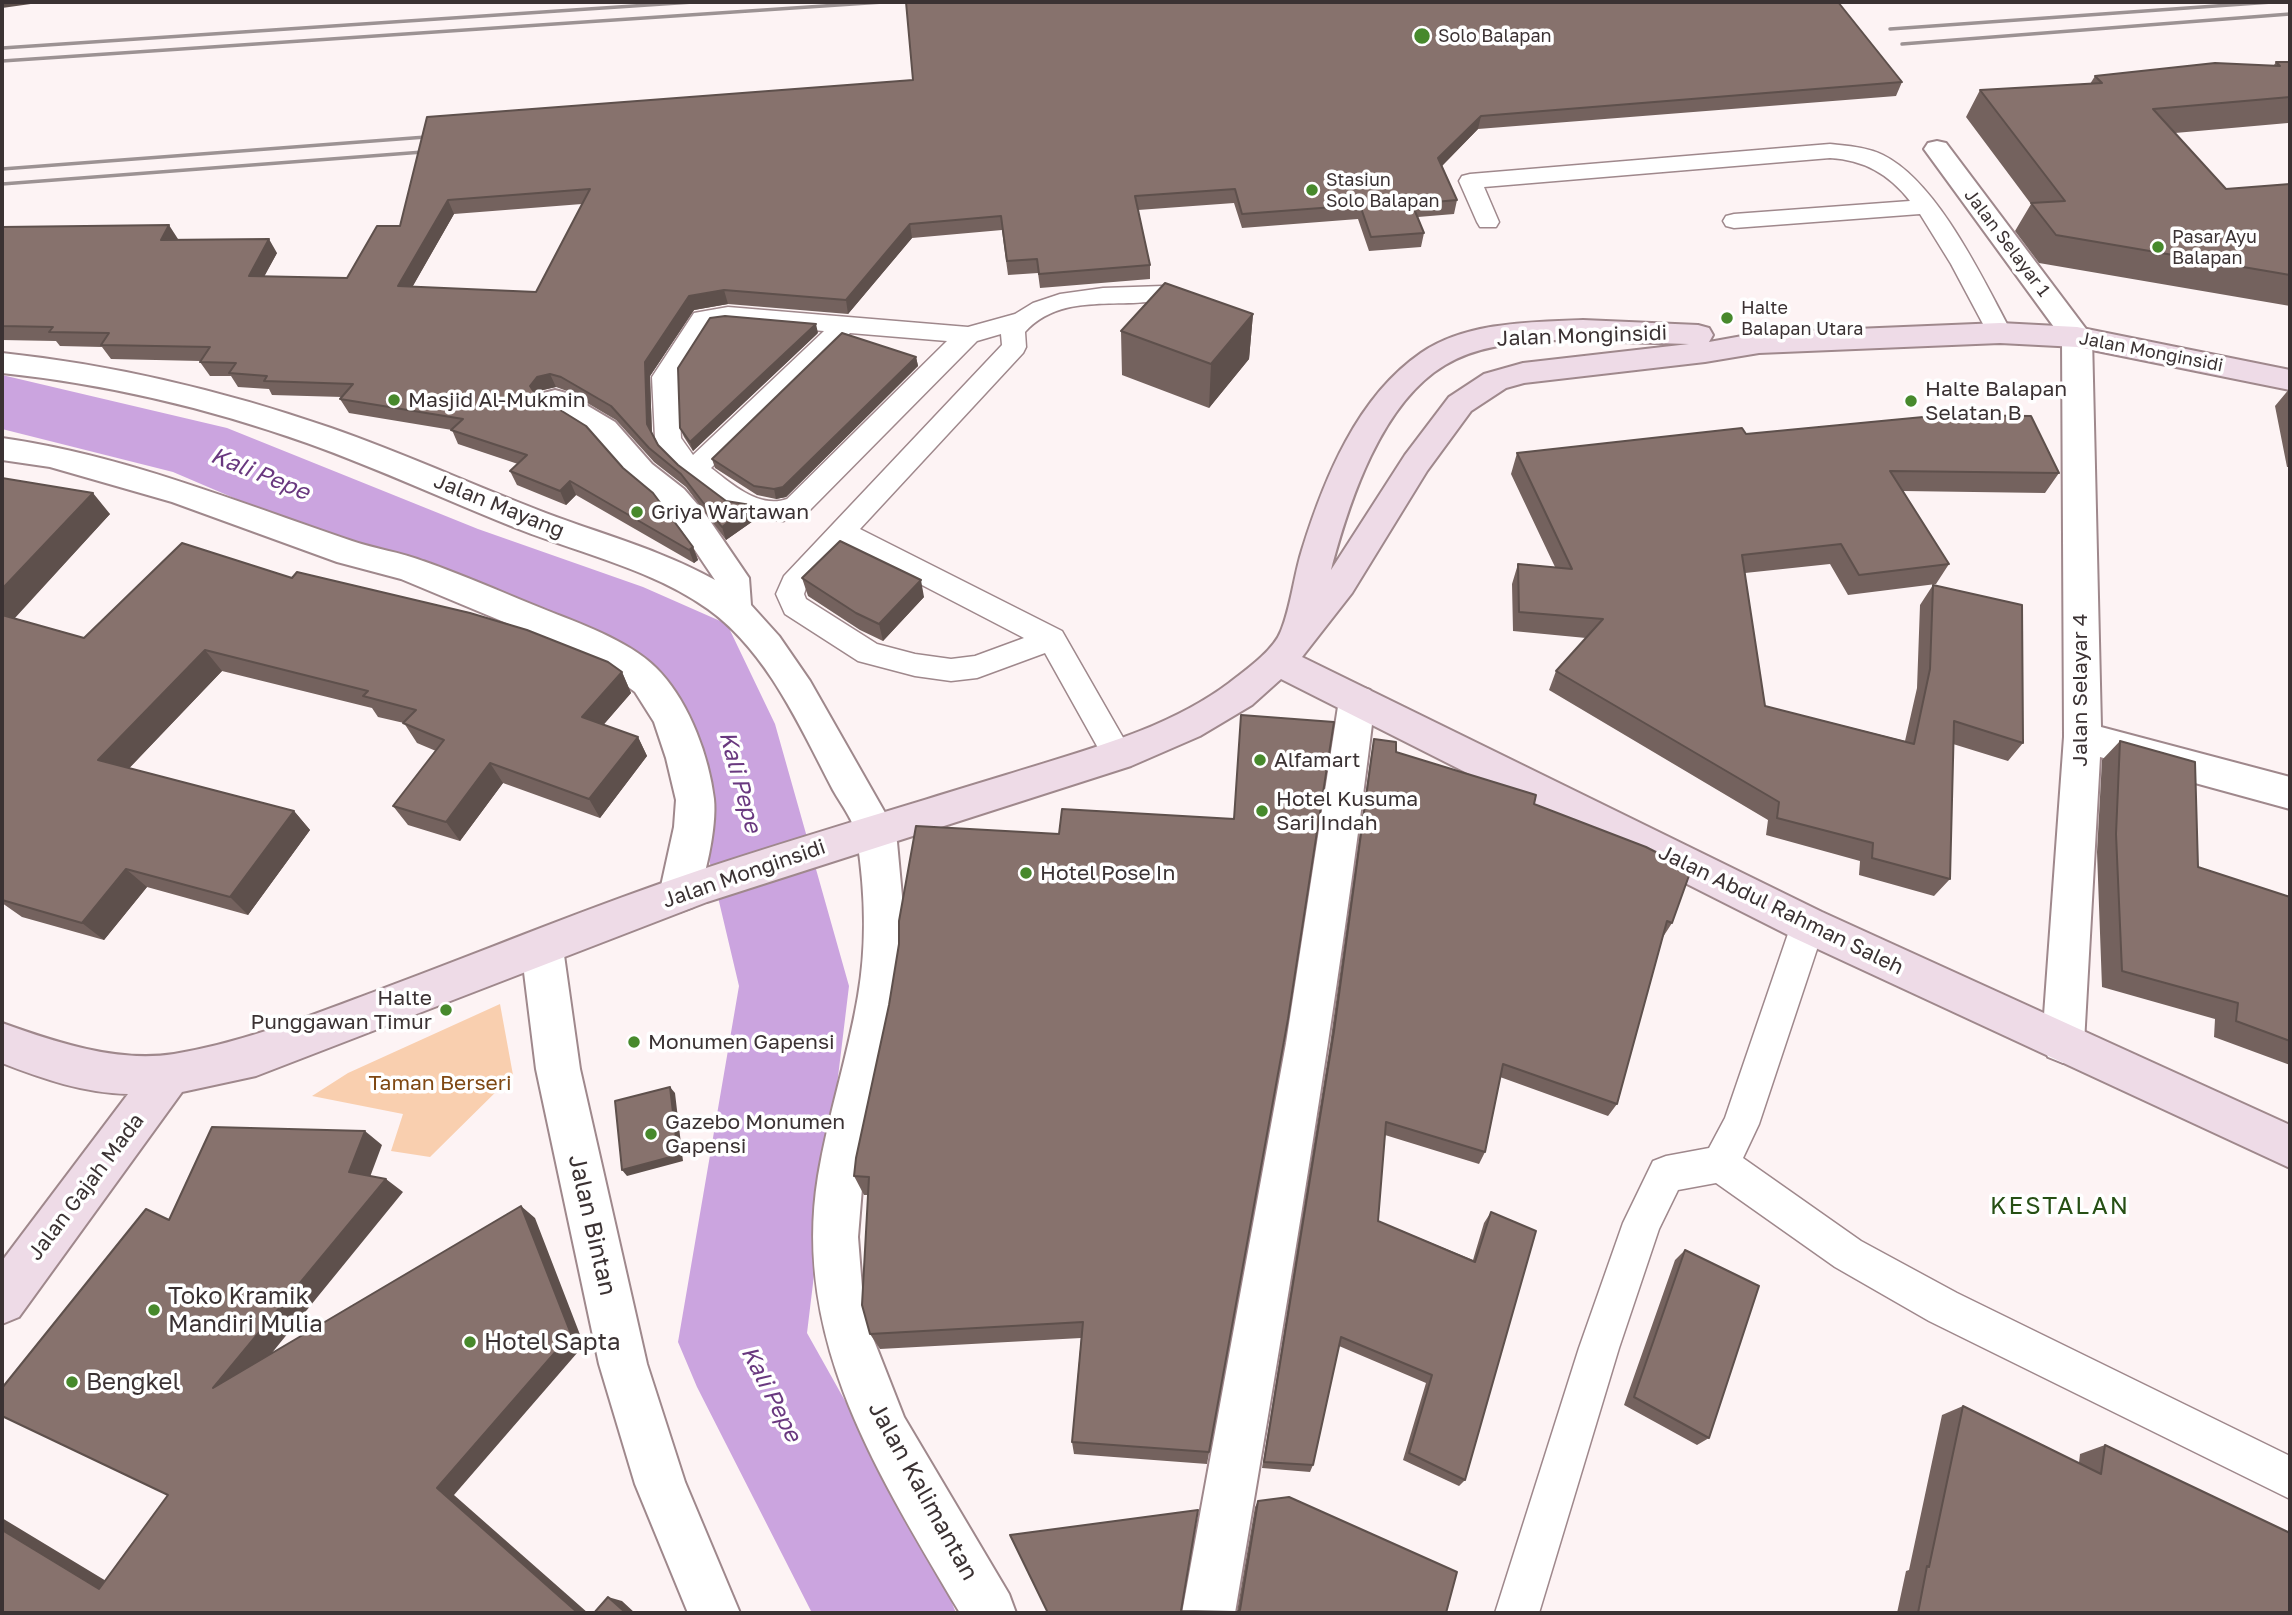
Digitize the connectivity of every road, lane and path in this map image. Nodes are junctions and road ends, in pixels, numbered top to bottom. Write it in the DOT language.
graph roads {
  1 [pos="1937,149"];
  2 [pos="1925,207"];
  3 [pos="1873,210"];
  4 [pos="1734,221"];
  5 [pos="1488,222"];
  6 [pos="1163,293"];
  7 [pos="1019,321"];
  8 [pos="844,325"];
  9 [pos="1989,333"];
  10 [pos="968,335"];
  11 [pos="2077,337"];
  12 [pos="1759,342"];
  13 [pos="2,363"];
  14 [pos="2290,380"];
  15 [pos="1401,384"];
  16 [pos="555,400"];
  17 [pos="1460,404"];
  18 [pos="2,449"];
  19 [pos="694,470"];
  20 [pos="843,532"];
  21 [pos="734,610"];
  22 [pos="1052,639"];
  23 [pos="1288,650"];
  24 [pos="1357,700"];
  25 [pos="2083,737"];
  26 [pos="1118,755"];
  27 [pos="2290,793"];
  28 [pos="859,835"];
  29 [pos="690,891"];
  30 [pos="1808,925"];
  31 [pos="542,948"];
  32 [pos="2063,1042"];
  33 [pos="2,1044"];
  34 [pos="169,1075"];
  35 [pos="2290,1147"];
  36 [pos="1720,1164"];
  37 [pos="2,1300"];
  38 [pos="2290,1478"];
  39 [pos="713,1613"];
  40 [pos="990,1613"];
  41 [pos="1208,1613"];
  42 [pos="1517,1613"];
  1 -- 11 [label="street, Jalan Selayar 1"];
  2 -- 3 [label="lane"];
  2 -- 5 [label="lane"];
  2 -- 9 [label="lane"];
  3 -- 4 [label="lane"];
  3 -- 9 [label="lane"];
  6 -- 7 [label="lane"];
  7 -- 10 [label="lane"];
  7 -- 20 [label="lane"];
  8 -- 10 [label="lane"];
  8 -- 19 [label="lane"];
  8 -- 19 [label="lane"];
  9 -- 11 [label="main road, Jalan Monginsidi"];
  9 -- 12 [label="main road, Jalan Monginsidi"];
  10 -- 19 [label="lane"];
  11 -- 14 [label="main road, Jalan Monginsidi"];
  11 -- 25 [label="street, Jalan Selayar 4"];
  12 -- 15 [label="main road, Jalan Monginsidi"];
  12 -- 17 [label="main road, Jalan Monginsidi"];
  13 -- 21 [label="street, Jalan Mayang"];
  15 -- 17 [label="main road"];
  15 -- 23 [label="main road, Jalan Monginsidi"];
  16 -- 21 [label="street"];
  17 -- 23 [label="main road, Jalan Monginsidi"];
  18 -- 29 [label="street"];
  20 -- 22 [label="lane"];
  20 -- 22 [label="lane"];
  21 -- 28 [label="street, Jalan Mayang"];
  22 -- 26 [label="lane"];
  23 -- 24 [label="main road, Jalan Abdul Rahman Saleh"];
  23 -- 26 [label="main road, Jalan Monginsidi"];
  24 -- 30 [label="main road, Jalan Abdul Rahman Saleh"];
  24 -- 41 [label="street"];
  25 -- 27 [label="street"];
  25 -- 32 [label="street, Jalan Selayar 4"];
  26 -- 28 [label="main road, Jalan Monginsidi"];
  28 -- 29 [label="main road, Jalan Monginsidi"];
  28 -- 40 [label="street, Jalan Kalimantan"];
  29 -- 31 [label="main road, Jalan Monginsidi"];
  30 -- 32 [label="main road, Jalan Abdul Rahman Saleh"];
  30 -- 36 [label="lane"];
  31 -- 34 [label="main road, Jalan Monginsidi"];
  31 -- 39 [label="street, Jalan Bintan"];
  32 -- 35 [label="main road, Jalan Abdul Rahman Saleh"];
  33 -- 34 [label="main road, Jalan Monginsidi"];
  34 -- 37 [label="main road, Jalan Gajah Mada"];
  36 -- 38 [label="lane"];
  36 -- 42 [label="lane"];
}
